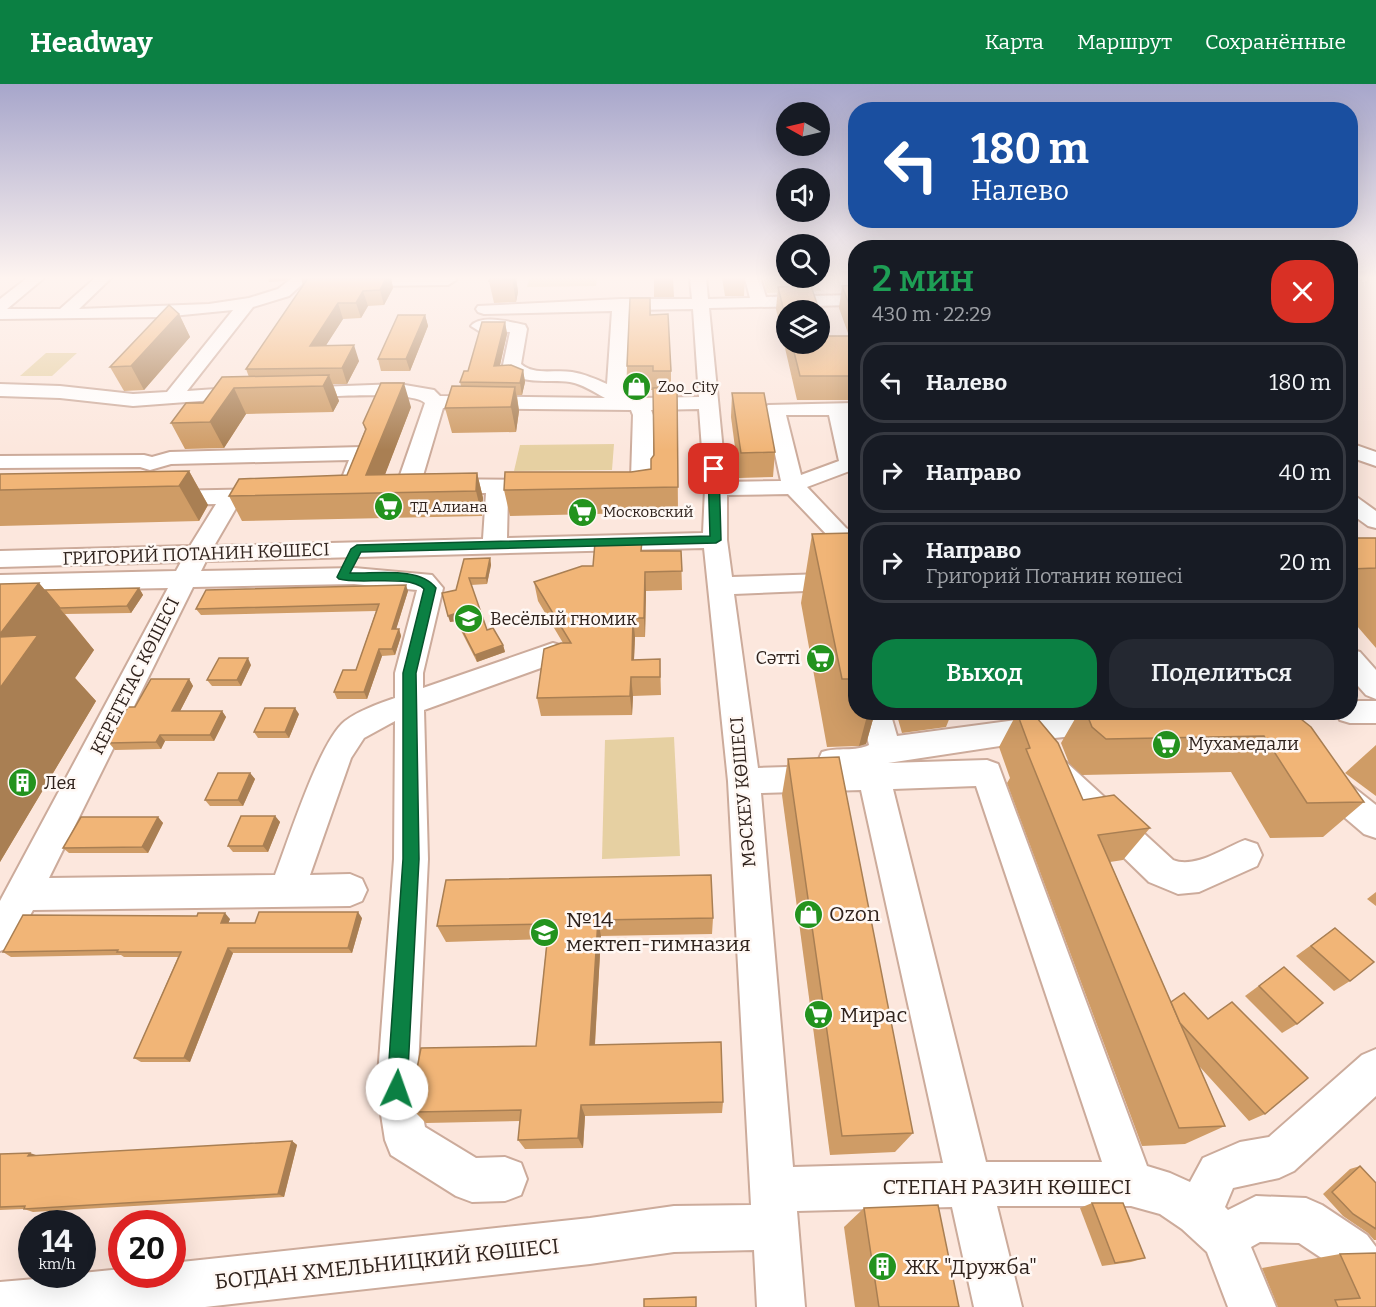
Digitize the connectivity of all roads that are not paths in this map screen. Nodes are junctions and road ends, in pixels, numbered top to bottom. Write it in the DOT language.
graph roads {
  1 [pos="222,335"];
  2 [pos="518,335"];
  3 [pos="619,335"];
  4 [pos="705,335"];
  5 [pos="120,381"];
  6 [pos="0,390"];
  7 [pos="616,396"];
  8 [pos="104,398"];
  9 [pos="172,398"];
  10 [pos="435,402"];
  11 [pos="639,404"];
  12 [pos="715,407"];
  13 [pos="752,409"];
  14 [pos="775,409"];
  15 [pos="846,409"];
  16 [pos="848,424"];
  17 [pos="0,462"];
  18 [pos="848,465"];
  19 [pos="793,486"];
  20 [pos="497,487"];
  21 [pos="565,487"];
  22 [pos="599,488"];
  23 [pos="716,489"];
  24 [pos="335,495"];
  25 [pos="289,496"];
  26 [pos="231,497"];
  27 [pos="147,498"];
  28 [pos="1358,508"];
  29 [pos="1376,520"];
  30 [pos="848,539"];
  31 [pos="716,540"];
  32 [pos="495,545"];
  33 [pos="357,549"];
  34 [pos="0,559"];
  35 [pos="191,568"];
  36 [pos="343,577"];
  37 [pos="848,581"];
  38 [pos="0,584"];
  39 [pos="721,586"];
  40 [pos="553,653"];
  41 [pos="1358,667"];
  42 [pos="1376,688"];
  43 [pos="411,703"];
  44 [pos="1358,712"];
  45 [pos="1376,712"];
  46 [pos="875,720"];
  47 [pos="1088,720"];
  48 [pos="1035,724"];
  49 [pos="880,764"];
  50 [pos="1304,765"];
  51 [pos="743,774"];
  52 [pos="1376,824"];
  53 [pos="1245,855"];
  54 [pos="287,890"];
  55 [pos="350,890"];
  56 [pos="23,894"];
  57 [pos="0,933"];
  58 [pos="1376,1069"];
  59 [pos="505,1179"];
  60 [pos="971,1184"];
  61 [pos="1131,1184"];
  62 [pos="774,1208"];
  63 [pos="1211,1225"];
  64 [pos="1376,1286"];
  65 [pos="0,1306"];
  66 [pos="782,1307"];
  67 [pos="998,1307"];
  68 [pos="1252,1307"];
  1 -- 9 [label="street"];
  2 -- 7 [label="street"];
  3 -- 7 [label="street"];
  4 -- 12 [label="street, МӘСКЕУ КӨШЕСІ"];
  5 -- 8 [label="street"];
  6 -- 8 [label="street"];
  7 -- 11 [label="street"];
  8 -- 9 [label="street"];
  9 -- 10 [label="street"];
  10 -- 11 [label="street"];
  10 -- 20 [label="street"];
  11 -- 12 [label="street"];
  11 -- 22 [label="street"];
  12 -- 23 [label="street, МӘСКЕУ КӨШЕСІ"];
  13 -- 14 [label="street"];
  14 -- 15 [label="street"];
  14 -- 19 [label="street"];
  15 -- 16 [label="street"];
  17 -- 24 [label="street"];
  18 -- 19 [label="street"];
  19 -- 23 [label="street"];
  19 -- 30 [label="street"];
  20 -- 21 [label="street"];
  20 -- 32 [label="street"];
  23 -- 31 [label="street, МӘСКЕУ КӨШЕСІ"];
  25 -- 26 [label="street"];
  26 -- 27 [label="street"];
  26 -- 35 [label="street, КЕРЕГЕТАС КӨШЕСІ"];
  28 -- 29 [label="street"];
  31 -- 32 [label="street, ГРИГОРИЙ ПОТАНИН КӨШЕСІ"];
  31 -- 39 [label="street, МӘСКЕУ КӨШЕСІ"];
  32 -- 33 [label="street, ГРИГОРИЙ ПОТАНИН КӨШЕСІ"];
  33 -- 35 [label="street, ГРИГОРИЙ ПОТАНИН КӨШЕСІ"];
  33 -- 36 [label="street"];
  34 -- 35 [label="street, ГРИГОРИЙ ПОТАНИН КӨШЕСІ"];
  35 -- 36 [label="street"];
  35 -- 38 [label="street"];
  35 -- 56 [label="street, КЕРЕГЕТАС КӨШЕСІ"];
  36 -- 43 [label="street"];
  37 -- 39 [label="street"];
  39 -- 51 [label="street, МӘСКЕУ КӨШЕСІ"];
  40 -- 43 [label="street"];
  41 -- 42 [label="street"];
  43 -- 54 [label="street"];
  43 -- 59 [label="street"];
  44 -- 45 [label="street"];
  46 -- 49 [label="street"];
  47 -- 48 [label="street"];
  48 -- 49 [label="street"];
  48 -- 53 [label="street"];
  49 -- 51 [label="street"];
  49 -- 60 [label="street"];
  49 -- 61 [label="street"];
  50 -- 52 [label="street"];
  51 -- 62 [label="street, МӘСКЕУ КӨШЕСІ"];
  54 -- 55 [label="street"];
  54 -- 56 [label="street"];
  56 -- 57 [label="street, КЕРЕГЕТАС КӨШЕСІ"];
  58 -- 63 [label="street"];
  60 -- 61 [label="street, СТЕПАН РАЗИН КӨШЕСІ"];
  60 -- 62 [label="street, СТЕПАН РАЗИН КӨШЕСІ"];
  60 -- 67 [label="street"];
  61 -- 63 [label="street, СТЕПАН РАЗИН КӨШЕСІ"];
  62 -- 65 [label="street, БОГДАН ХМЕЛЬНИЦКИЙ КӨШЕСІ"];
  62 -- 66 [label="street, МӘСКЕУ КӨШЕСІ"];
  63 -- 64 [label="street"];
  63 -- 68 [label="street"];
}
